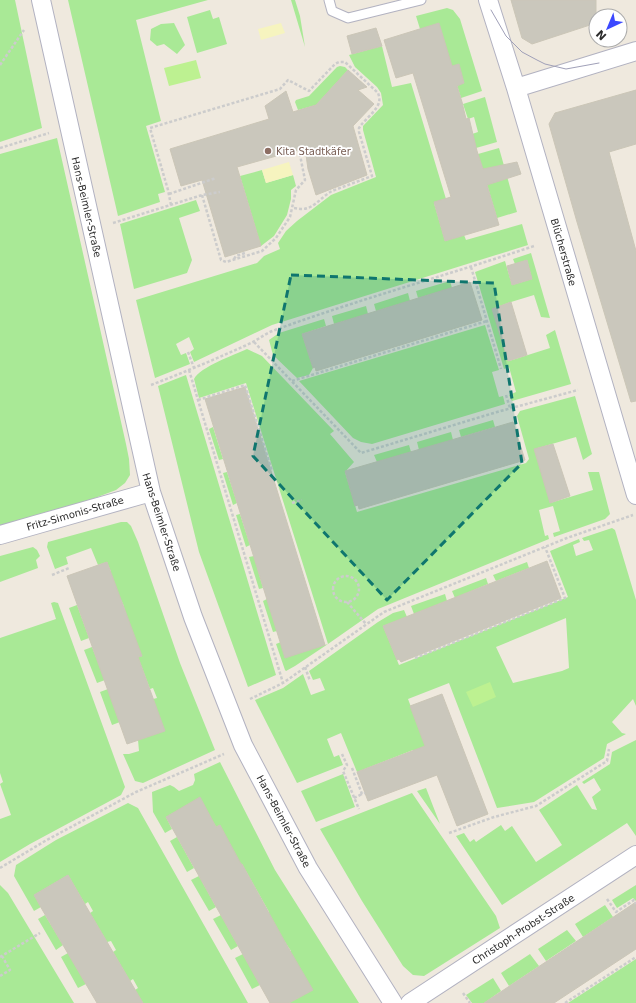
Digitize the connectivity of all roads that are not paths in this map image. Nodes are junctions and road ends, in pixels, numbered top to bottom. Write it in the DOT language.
graph roads {
  1 [pos="41,0"];
  2 [pos="329,0"];
  3 [pos="421,0"];
  4 [pos="490,5"];
  5 [pos="636,51"];
  6 [pos="516,88"];
  7 [pos="151,492"];
  8 [pos="636,494"];
  9 [pos="0,535"];
  10 [pos="636,855"];
  11 [pos="392,1003"];
  12 [pos="410,1003"];
  1 -- 7 [label="street, Hans-Beimler-Straße"];
  2 -- 3 [label="lane"];
  4 -- 6 [label="street, Blücherstraße"];
  5 -- 6 [label="street"];
  6 -- 8 [label="street, Blücherstraße"];
  7 -- 9 [label="street, Fritz-Simonis-Straße"];
  7 -- 11 [label="street, Hans-Beimler-Straße"];
  10 -- 12 [label="street, Christoph-Probst-Straße"];
}
